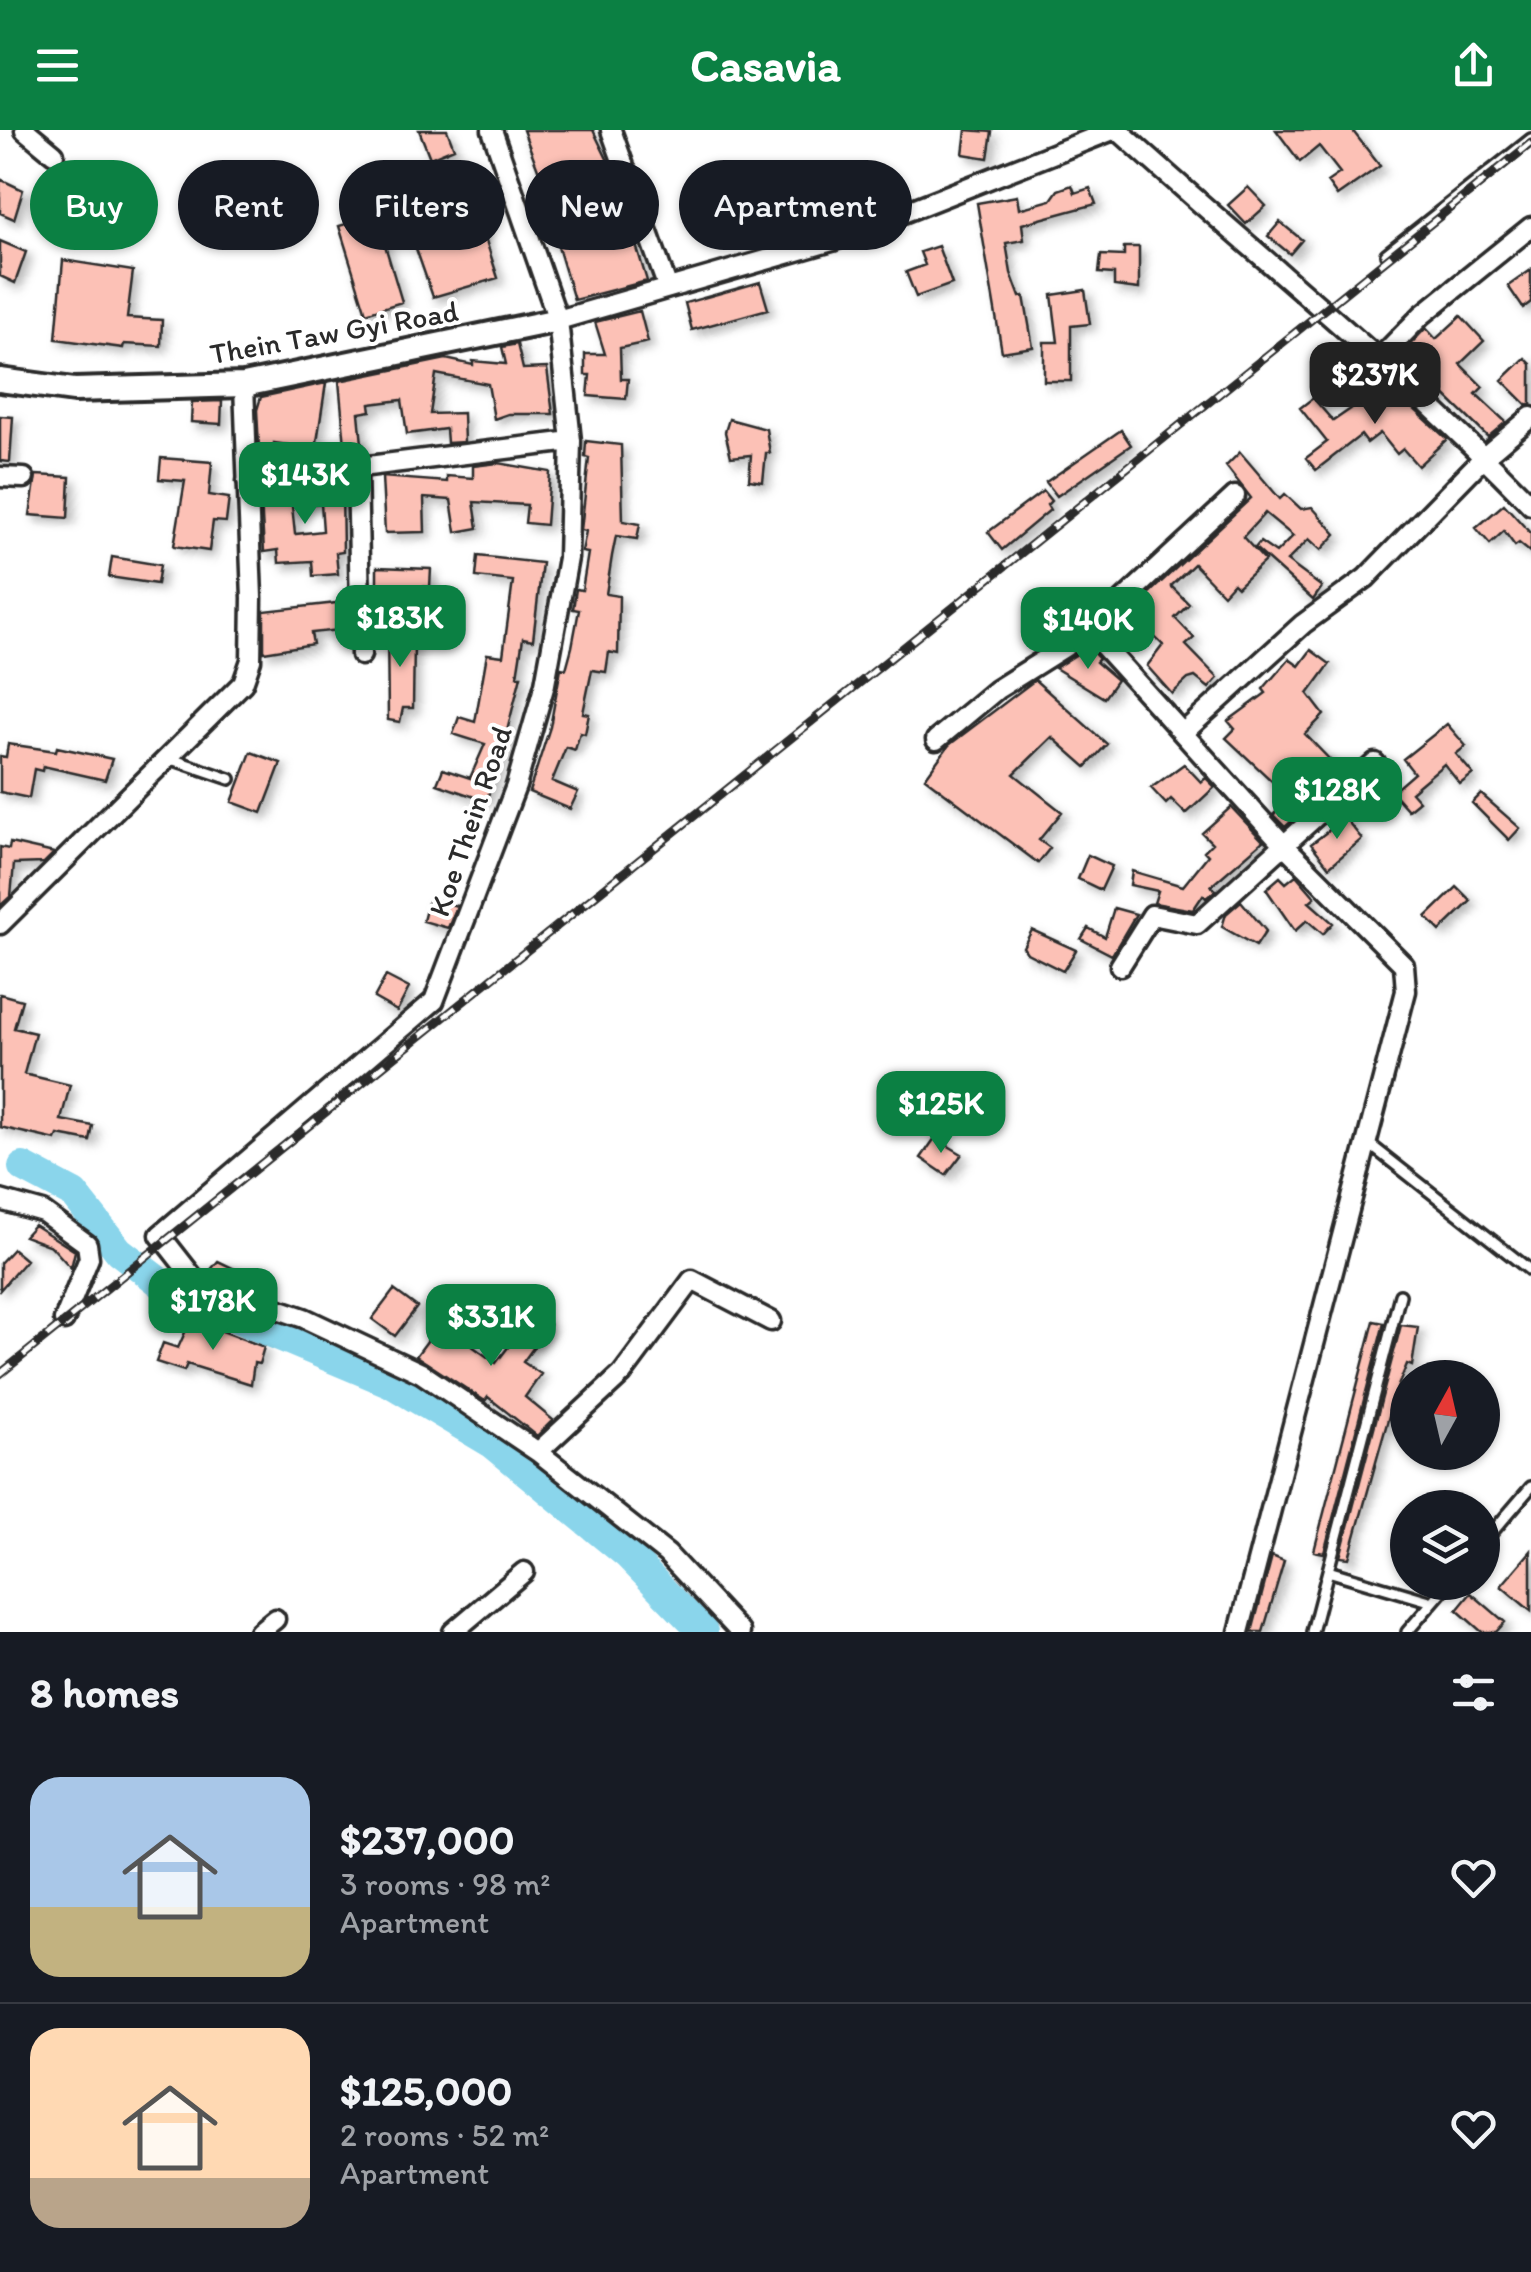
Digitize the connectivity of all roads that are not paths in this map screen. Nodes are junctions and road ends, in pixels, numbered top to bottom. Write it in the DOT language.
graph roads {
  1 [pos="25,130"];
  2 [pos="492,130"];
  3 [pos="611,130"];
  4 [pos="1116,130"];
  5 [pos="1531,139"];
  6 [pos="54,154"];
  7 [pos="1531,227"];
  8 [pos="1386,254"];
  9 [pos="668,288"];
  10 [pos="558,320"];
  11 [pos="1378,360"];
  12 [pos="0,380"];
  13 [pos="244,384"];
  14 [pos="1531,417"];
  15 [pos="571,441"];
  16 [pos="1484,456"];
  17 [pos="357,468"];
  18 [pos="0,477"];
  19 [pos="24,478"];
  20 [pos="247,481"];
  21 [pos="1234,496"];
  22 [pos="1531,505"];
  23 [pos="1090,631"];
  24 [pos="361,655"];
  25 [pos="1184,732"];
  26 [pos="936,740"];
  27 [pos="170,760"];
  28 [pos="1375,763"];
  29 [pos="230,779"];
  30 [pos="1284,845"];
  31 [pos="0,924"];
  32 [pos="1120,966"];
  33 [pos="1366,1141"];
  34 [pos="0,1200"];
  35 [pos="1531,1272"];
  36 [pos="1400,1294"];
  37 [pos="64,1320"];
  38 [pos="770,1322"];
  39 [pos="538,1452"];
  40 [pos="1531,1488"];
  41 [pos="1500,1523"];
  42 [pos="1328,1571"];
  43 [pos="524,1572"];
  44 [pos="1433,1602"];
  45 [pos="275,1619"];
  46 [pos="260,1632"];
  47 [pos="453,1632"];
  48 [pos="740,1632"];
  49 [pos="1239,1632"];
  50 [pos="1312,1632"];
  51 [pos="1408,1632"];
  1 -- 6 [label="street"];
  2 -- 10 [label="street, Koe Thein Road"];
  3 -- 9 [label="street"];
  4 -- 9 [label="street"];
  4 -- 11 [label="street"];
  5 -- 8 [label="lane"];
  7 -- 11 [label="street"];
  9 -- 10 [label="street"];
  10 -- 13 [label="street, Thein Taw Gyi Road"];
  10 -- 15 [label="street, Koe Thein Road"];
  11 -- 16 [label="street"];
  12 -- 13 [label="street, Thein Taw Gyi Road"];
  13 -- 20 [label="street"];
  14 -- 16 [label="street"];
  15 -- 17 [label="street"];
  15 -- 39 [label="street, Koe Thein Road"];
  16 -- 22 [label="street"];
  16 -- 25 [label="street"];
  17 -- 20 [label="street"];
  17 -- 24 [label="street"];
  18 -- 19 [label="street"];
  20 -- 27 [label="street"];
  21 -- 23 [label="street"];
  23 -- 25 [label="street"];
  23 -- 26 [label="street"];
  25 -- 30 [label="street"];
  27 -- 29 [label="lane"];
  27 -- 31 [label="street"];
  28 -- 30 [label="street"];
  30 -- 32 [label="street"];
  30 -- 33 [label="street"];
  33 -- 35 [label="lane"];
  33 -- 49 [label="street"];
  34 -- 37 [label="street"];
  36 -- 42 [label="lane"];
  38 -- 39 [label="street"];
  39 -- 48 [label="street"];
  40 -- 41 [label="lane"];
  42 -- 44 [label="lane"];
  42 -- 50 [label="lane"];
  43 -- 47 [label="street"];
  44 -- 51 [label="lane"];
  45 -- 46 [label="street"];
}
